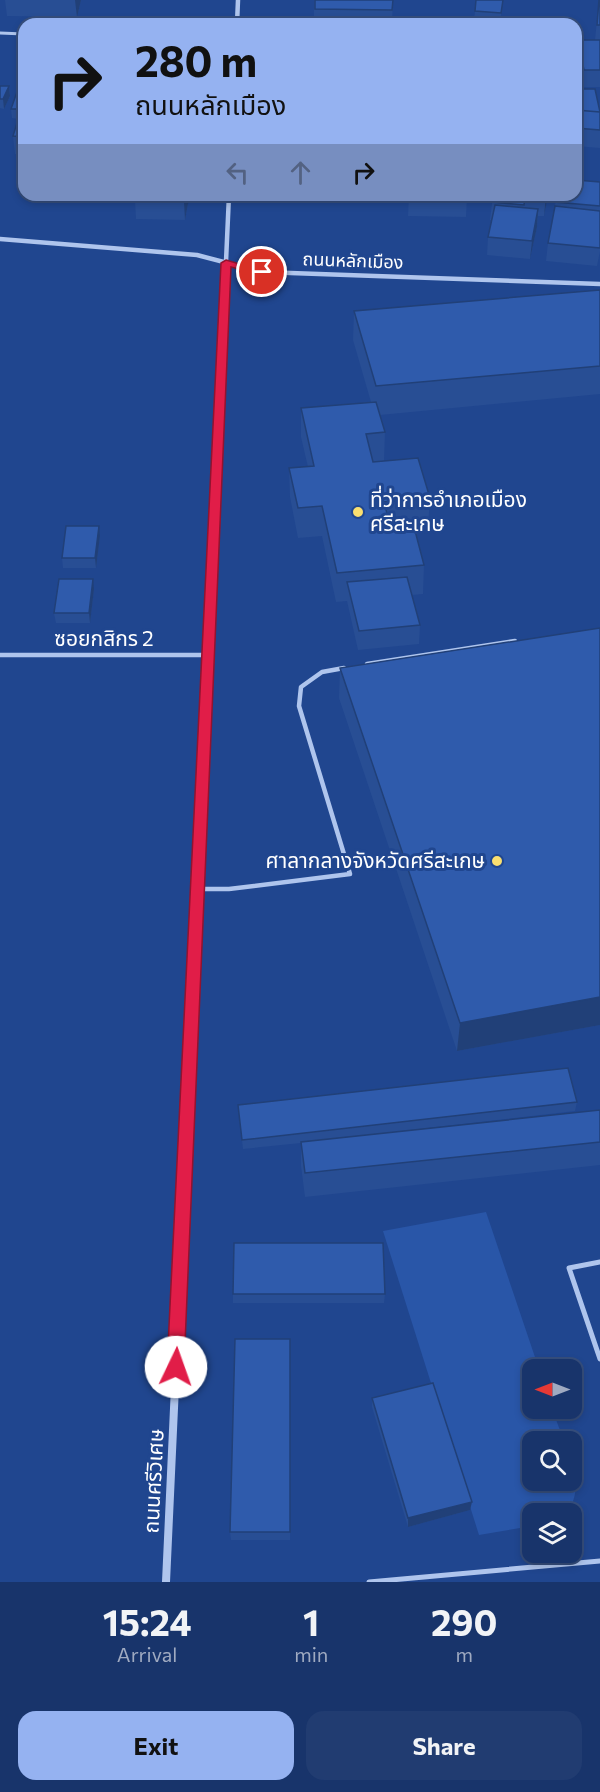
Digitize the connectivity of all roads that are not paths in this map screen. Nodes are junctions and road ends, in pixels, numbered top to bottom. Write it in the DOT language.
graph roads {
  1 [pos="238,0"];
  2 [pos="237,18"];
  3 [pos="0,33"];
  4 [pos="18,34"];
  5 [pos="229,201"];
  6 [pos="0,239"];
  7 [pos="226,263"];
  8 [pos="600,284"];
  9 [pos="518,641"];
  10 [pos="0,655"];
  11 [pos="208,655"];
  12 [pos="198,889"];
  13 [pos="600,1262"];
  14 [pos="600,1359"];
  15 [pos="600,1561"];
  16 [pos="166,1582"];
  17 [pos="369,1582"];
  1 -- 2 [label="street"];
  3 -- 4 [label="lane"];
  5 -- 7 [label="street, ถนนศรีวิเศษ"];
  6 -- 7 [label="street, ถนนหลักเมือง"];
  7 -- 8 [label="street, ถนนหลักเมือง"];
  7 -- 11 [label="street, ถนนศรีวิเศษ"];
  9 -- 12 [label="lane"];
  10 -- 11 [label="lane, ซอยกสิกร 2"];
  11 -- 12 [label="street, ถนนศรีวิเศษ"];
  12 -- 16 [label="street, ถนนศรีวิเศษ"];
  13 -- 14 [label="lane"];
  15 -- 17 [label="lane"];
}
